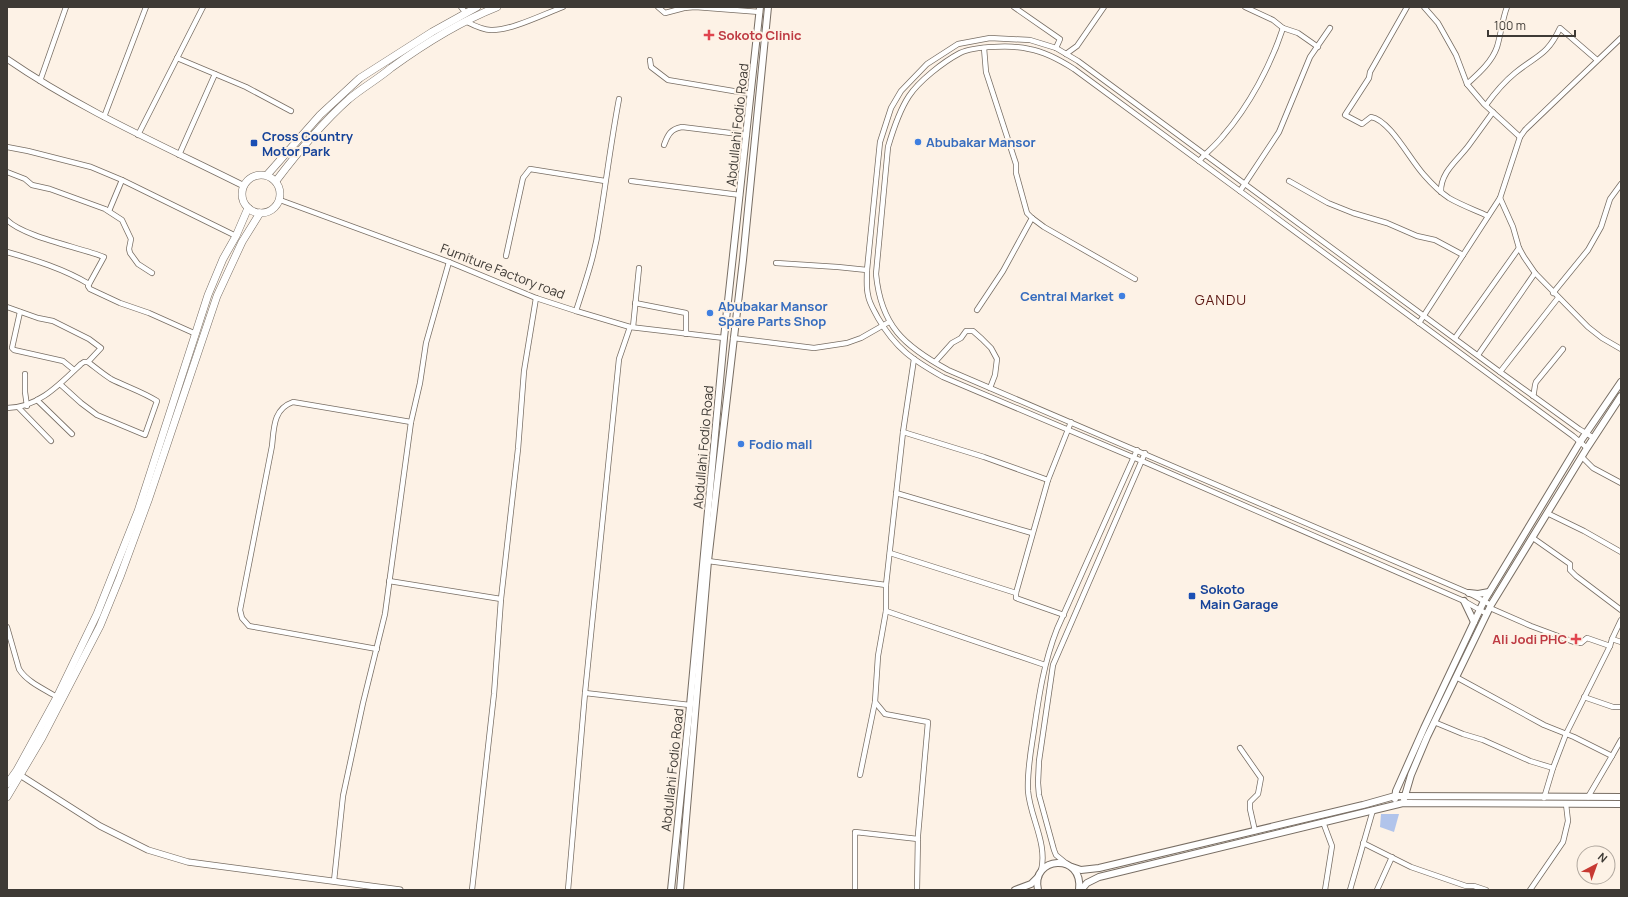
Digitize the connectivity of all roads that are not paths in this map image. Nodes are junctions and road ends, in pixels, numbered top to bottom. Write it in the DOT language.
graph roads {
  1 [pos="66,7"];
  2 [pos="146,7"];
  3 [pos="203,7"];
  4 [pos="476,7"];
  5 [pos="497,7"];
  6 [pos="563,7"];
  7 [pos="658,7"];
  8 [pos="768,7"];
  9 [pos="1014,7"];
  10 [pos="1104,7"];
  11 [pos="1245,7"];
  12 [pos="1407,7"];
  13 [pos="1424,7"];
  14 [pos="1507,7"];
  15 [pos="463,10"];
  16 [pos="760,10"];
  17 [pos="465,21"];
  18 [pos="1283,28"];
  19 [pos="1330,28"];
  20 [pos="1621,38"];
  21 [pos="1318,47"];
  22 [pos="984,48"];
  23 [pos="1056,48"];
  24 [pos="1066,54"];
  25 [pos="177,58"];
  26 [pos="7,59"];
  27 [pos="650,60"];
  28 [pos="1598,60"];
  29 [pos="215,74"];
  30 [pos="40,81"];
  31 [pos="1467,84"];
  32 [pos="751,94"];
  33 [pos="619,99"];
  34 [pos="1486,105"];
  35 [pos="291,111"];
  36 [pos="1493,112"];
  37 [pos="104,117"];
  38 [pos="138,135"];
  39 [pos="747,135"];
  40 [pos="1520,137"];
  41 [pos="664,145"];
  42 [pos="7,147"];
  43 [pos="1205,154"];
  44 [pos="179,155"];
  45 [pos="1200,161"];
  46 [pos="7,172"];
  47 [pos="267,175"];
  48 [pos="122,180"];
  49 [pos="276,181"];
  50 [pos="605,181"];
  51 [pos="631,181"];
  52 [pos="1289,181"];
  53 [pos="876,183"];
  54 [pos="883,183"];
  55 [pos="1245,184"];
  56 [pos="1621,184"];
  57 [pos="244,186"];
  58 [pos="1240,191"];
  59 [pos="1441,192"];
  60 [pos="740,195"];
  61 [pos="1500,198"];
  62 [pos="280,200"];
  63 [pos="248,208"];
  64 [pos="110,211"];
  65 [pos="260,213"];
  66 [pos="1488,216"];
  67 [pos="1032,218"];
  68 [pos="7,220"];
  69 [pos="236,236"];
  70 [pos="1519,248"];
  71 [pos="7,252"];
  72 [pos="1463,255"];
  73 [pos="506,256"];
  74 [pos="449,262"];
  75 [pos="776,263"];
  76 [pos="638,268"];
  77 [pos="867,270"];
  78 [pos="152,273"];
  79 [pos="1535,273"];
  80 [pos="1135,280"];
  81 [pos="89,284"];
  82 [pos="1553,293"];
  83 [pos="536,298"];
  84 [pos="1558,298"];
  85 [pos="635,303"];
  86 [pos="7,307"];
  87 [pos="977,310"];
  88 [pos="576,311"];
  89 [pos="20,312"];
  90 [pos="1424,315"];
  91 [pos="889,322"];
  92 [pos="1419,323"];
  93 [pos="883,326"];
  94 [pos="631,327"];
  95 [pos="196,334"];
  96 [pos="686,334"];
  97 [pos="724,338"];
  98 [pos="733,338"];
  99 [pos="1456,338"];
  100 [pos="1563,349"];
  101 [pos="1621,349"];
  102 [pos="1478,355"];
  103 [pos="914,359"];
  104 [pos="88,362"];
  105 [pos="934,362"];
  106 [pos="74,370"];
  107 [pos="1500,372"];
  108 [pos="25,374"];
  109 [pos="1621,382"];
  110 [pos="60,384"];
  111 [pos="990,388"];
  112 [pos="1533,396"];
  113 [pos="1621,396"];
  114 [pos="37,400"];
  115 [pos="27,406"];
  116 [pos="7,408"];
  117 [pos="19,408"];
  118 [pos="411,422"];
  119 [pos="1071,422"];
  120 [pos="1067,430"];
  121 [pos="903,432"];
  122 [pos="1586,433"];
  123 [pos="72,434"];
  124 [pos="1594,438"];
  125 [pos="51,441"];
  126 [pos="1580,442"];
  127 [pos="1587,448"];
  128 [pos="1136,450"];
  129 [pos="1145,453"];
  130 [pos="1582,457"];
  131 [pos="1133,458"];
  132 [pos="1142,461"];
  133 [pos="1048,480"];
  134 [pos="1621,483"];
  135 [pos="896,493"];
  136 [pos="1547,513"];
  137 [pos="1032,533"];
  138 [pos="1533,538"];
  139 [pos="1621,552"];
  140 [pos="890,553"];
  141 [pos="708,561"];
  142 [pos="390,581"];
  143 [pos="886,585"];
  144 [pos="1489,592"];
  145 [pos="1016,593"];
  146 [pos="1469,593"];
  147 [pos="501,599"];
  148 [pos="1484,601"];
  149 [pos="1464,602"];
  150 [pos="1489,609"];
  151 [pos="1480,610"];
  152 [pos="1621,610"];
  153 [pos="886,611"];
  154 [pos="1064,615"];
  155 [pos="1621,620"];
  156 [pos="1474,622"];
  157 [pos="7,627"];
  158 [pos="1612,639"];
  159 [pos="1621,642"];
  160 [pos="1610,646"];
  161 [pos="377,650"];
  162 [pos="1045,665"];
  163 [pos="1456,677"];
  164 [pos="585,693"];
  165 [pos="57,697"];
  166 [pos="1584,697"];
  167 [pos="875,702"];
  168 [pos="690,705"];
  169 [pos="1621,708"];
  170 [pos="1434,722"];
  171 [pos="1566,734"];
  172 [pos="1621,740"];
  173 [pos="1240,748"];
  174 [pos="1612,756"];
  175 [pos="1553,768"];
  176 [pos="20,775"];
  177 [pos="860,775"];
  178 [pos="7,784"];
  179 [pos="1405,795"];
  180 [pos="1395,796"];
  181 [pos="7,797"];
  182 [pos="1588,797"];
  183 [pos="1621,797"];
  184 [pos="1544,798"];
  185 [pos="1403,803"];
  186 [pos="1394,804"];
  187 [pos="1566,804"];
  188 [pos="1621,804"];
  189 [pos="1373,810"];
  190 [pos="1323,822"];
  191 [pos="1255,831"];
  192 [pos="918,839"];
  193 [pos="1363,843"];
  194 [pos="1392,857"];
  195 [pos="1070,866"];
  196 [pos="1040,873"];
  197 [pos="334,881"];
  198 [pos="370,888"];
  199 [pos="1464,888"];
  200 [pos="1351,889"];
  201 [pos="400,890"];
  202 [pos="472,890"];
  203 [pos="568,890"];
  204 [pos="671,890"];
  205 [pos="680,890"];
  206 [pos="855,890"];
  207 [pos="917,890"];
  208 [pos="1015,890"];
  209 [pos="1038,890"];
  210 [pos="1080,890"];
  211 [pos="1325,890"];
  212 [pos="1377,890"];
  213 [pos="1486,890"];
  214 [pos="1530,890"];
  1 -- 30 [label="street"];
  2 -- 37 [label="street"];
  3 -- 25 [label="street"];
  4 -- 15 [label="main road"];
  5 -- 17 [label="main road"];
  6 -- 17 [label="street"];
  7 -- 16 [label="street"];
  8 -- 98 [label="main road, Abdullahi Fodio Road"];
  9 -- 23 [label="street"];
  10 -- 24 [label="street"];
  11 -- 18 [label="street"];
  12 -- 59 [label="street"];
  13 -- 31 [label="street"];
  14 -- 31 [label="street"];
  15 -- 47 [label="main road"];
  16 -- 32 [label="main road, Abdullahi Fodio Road"];
  17 -- 49 [label="main road"];
  18 -- 21 [label="street"];
  18 -- 43 [label="street"];
  19 -- 21 [label="street"];
  20 -- 28 [label="street"];
  21 -- 55 [label="street"];
  22 -- 45 [label="street"];
  22 -- 54 [label="street"];
  22 -- 67 [label="street"];
  23 -- 24 [label="street"];
  23 -- 53 [label="street"];
  24 -- 43 [label="street"];
  25 -- 29 [label="street"];
  25 -- 38 [label="street"];
  26 -- 30 [label="street"];
  27 -- 32 [label="street"];
  28 -- 34 [label="street"];
  28 -- 40 [label="street"];
  29 -- 35 [label="street"];
  29 -- 44 [label="street"];
  30 -- 37 [label="street"];
  31 -- 34 [label="street"];
  32 -- 39 [label="main road, Abdullahi Fodio Road"];
  33 -- 50 [label="street"];
  34 -- 36 [label="street"];
  36 -- 40 [label="street"];
  36 -- 59 [label="street"];
  37 -- 38 [label="street"];
  38 -- 44 [label="street"];
  39 -- 41 [label="street"];
  39 -- 60 [label="main road, Abdullahi Fodio Road"];
  40 -- 61 [label="street"];
  42 -- 48 [label="street"];
  43 -- 45 [label="street"];
  43 -- 55 [label="street"];
  44 -- 57 [label="street"];
  45 -- 58 [label="street"];
  46 -- 64 [label="street"];
  47 -- 49 [label="main road"];
  47 -- 57 [label="main road"];
  48 -- 64 [label="street"];
  48 -- 69 [label="street"];
  49 -- 62 [label="main road"];
  50 -- 73 [label="street"];
  50 -- 88 [label="street"];
  51 -- 60 [label="street"];
  52 -- 72 [label="street"];
  53 -- 54 [label="street"];
  53 -- 77 [label="street"];
  54 -- 91 [label="street"];
  55 -- 58 [label="street"];
  55 -- 90 [label="street"];
  56 -- 82 [label="street"];
  57 -- 63 [label="main road"];
  58 -- 92 [label="street"];
  59 -- 66 [label="street"];
  60 -- 97 [label="main road, Abdullahi Fodio Road"];
  61 -- 66 [label="street"];
  61 -- 70 [label="street"];
  62 -- 65 [label="main road"];
  62 -- 74 [label="street, Furniture Factory road"];
  63 -- 65 [label="main road"];
  63 -- 69 [label="main road"];
  64 -- 78 [label="street"];
  65 -- 176 [label="main road"];
  66 -- 72 [label="street"];
  67 -- 80 [label="street"];
  67 -- 87 [label="street"];
  68 -- 81 [label="street"];
  69 -- 95 [label="main road"];
  70 -- 79 [label="street"];
  70 -- 99 [label="street"];
  71 -- 81 [label="street"];
  72 -- 90 [label="street"];
  74 -- 83 [label="street, Furniture Factory road"];
  74 -- 118 [label="street"];
  75 -- 77 [label="street"];
  76 -- 85 [label="street"];
  77 -- 93 [label="street"];
  79 -- 82 [label="street"];
  79 -- 102 [label="street"];
  81 -- 95 [label="street"];
  82 -- 84 [label="street"];
  83 -- 88 [label="street, Furniture Factory road"];
  83 -- 147 [label="street"];
  84 -- 101 [label="street"];
  84 -- 107 [label="street"];
  85 -- 94 [label="street"];
  85 -- 96 [label="street"];
  86 -- 89 [label="street"];
  88 -- 94 [label="street, Furniture Factory road"];
  89 -- 104 [label="street"];
  89 -- 106 [label="street"];
  90 -- 92 [label="street"];
  90 -- 99 [label="street"];
  91 -- 93 [label="street"];
  91 -- 105 [label="street"];
  92 -- 126 [label="street"];
  93 -- 98 [label="street"];
  93 -- 103 [label="street"];
  94 -- 96 [label="street, Furniture Factory road"];
  94 -- 164 [label="street"];
  95 -- 165 [label="main road"];
  96 -- 97 [label="street, Furniture Factory road"];
  97 -- 168 [label="main road, Abdullahi Fodio Road"];
  98 -- 141 [label="main road, Abdullahi Fodio Road"];
  99 -- 102 [label="street"];
  100 -- 112 [label="street"];
  102 -- 107 [label="street"];
  103 -- 120 [label="street"];
  103 -- 121 [label="street"];
  104 -- 106 [label="street"];
  104 -- 110 [label="street"];
  105 -- 111 [label="street"];
  105 -- 111 [label="street"];
  106 -- 110 [label="street"];
  107 -- 112 [label="street"];
  108 -- 115 [label="street"];
  109 -- 122 [label="main road"];
  110 -- 114 [label="street"];
  111 -- 119 [label="street"];
  112 -- 122 [label="street"];
  113 -- 124 [label="main road"];
  114 -- 115 [label="street"];
  114 -- 123 [label="street"];
  115 -- 117 [label="street"];
  116 -- 117 [label="street"];
  117 -- 125 [label="street"];
  118 -- 142 [label="street"];
  118 -- 161 [label="street"];
  119 -- 120 [label="street"];
  119 -- 128 [label="street"];
  120 -- 131 [label="street"];
  120 -- 133 [label="street"];
  121 -- 133 [label="street"];
  121 -- 135 [label="street"];
  122 -- 124 [label="street"];
  122 -- 126 [label="main road"];
  124 -- 127 [label="main road"];
  126 -- 127 [label="street"];
  126 -- 144 [label="main road"];
  127 -- 130 [label="main road"];
  128 -- 129 [label="street"];
  128 -- 131 [label="street"];
  129 -- 132 [label="street"];
  129 -- 146 [label="street"];
  130 -- 134 [label="street"];
  130 -- 136 [label="main road"];
  131 -- 132 [label="street"];
  131 -- 154 [label="street"];
  132 -- 149 [label="street"];
  132 -- 195 [label="street"];
  133 -- 137 [label="street"];
  135 -- 137 [label="street"];
  135 -- 140 [label="street"];
  136 -- 138 [label="main road"];
  136 -- 139 [label="street"];
  137 -- 145 [label="street"];
  138 -- 150 [label="main road"];
  138 -- 152 [label="street"];
  140 -- 143 [label="street"];
  140 -- 145 [label="street"];
  141 -- 143 [label="street"];
  141 -- 205 [label="main road, Abdullahi Fodio Road"];
  142 -- 147 [label="street"];
  142 -- 161 [label="street"];
  143 -- 153 [label="street"];
  144 -- 146 [label="main road"];
  144 -- 148 [label="main road"];
  145 -- 154 [label="street"];
  146 -- 148 [label="street"];
  147 -- 202 [label="street"];
  148 -- 150 [label="street"];
  148 -- 151 [label="main road"];
  149 -- 151 [label="street"];
  149 -- 156 [label="main road"];
  150 -- 151 [label="street"];
  150 -- 160 [label="street"];
  150 -- 163 [label="main road"];
  151 -- 156 [label="main road"];
  153 -- 162 [label="street"];
  153 -- 167 [label="street"];
  154 -- 162 [label="street"];
  155 -- 158 [label="street"];
  156 -- 180 [label="main road"];
  157 -- 165 [label="street"];
  158 -- 159 [label="street"];
  158 -- 160 [label="street"];
  160 -- 166 [label="street"];
  161 -- 197 [label="street"];
  162 -- 196 [label="street"];
  163 -- 170 [label="main road"];
  163 -- 171 [label="street"];
  164 -- 168 [label="street"];
  164 -- 203 [label="street"];
  165 -- 178 [label="main road"];
  166 -- 169 [label="street"];
  166 -- 171 [label="street"];
  167 -- 177 [label="street"];
  167 -- 192 [label="street"];
  168 -- 204 [label="main road, Abdullahi Fodio Road"];
  170 -- 175 [label="street"];
  170 -- 179 [label="main road"];
  171 -- 174 [label="street"];
  171 -- 175 [label="street"];
  172 -- 174 [label="street"];
  173 -- 191 [label="street"];
  174 -- 182 [label="street"];
  175 -- 184 [label="street"];
  176 -- 181 [label="main road"];
  176 -- 197 [label="street"];
  179 -- 180 [label="main road"];
  179 -- 184 [label="main road"];
  179 -- 185 [label="main road"];
  180 -- 186 [label="main road"];
  180 -- 191 [label="main road"];
  182 -- 183 [label="main road"];
  182 -- 184 [label="main road"];
  185 -- 186 [label="main road"];
  185 -- 187 [label="main road"];
  186 -- 189 [label="main road"];
  187 -- 188 [label="main road"];
  187 -- 214 [label="street"];
  189 -- 190 [label="main road"];
  189 -- 193 [label="street"];
  190 -- 210 [label="main road"];
  190 -- 211 [label="street"];
  191 -- 195 [label="main road"];
  192 -- 206 [label="street"];
  192 -- 207 [label="street"];
  193 -- 194 [label="street"];
  193 -- 200 [label="street"];
  194 -- 199 [label="street"];
  194 -- 212 [label="street"];
  195 -- 196 [label="main road"];
  195 -- 210 [label="main road"];
  196 -- 208 [label="main road"];
  196 -- 209 [label="main road"];
  197 -- 198 [label="street"];
  198 -- 201 [label="street"];
  199 -- 213 [label="street"];
}
